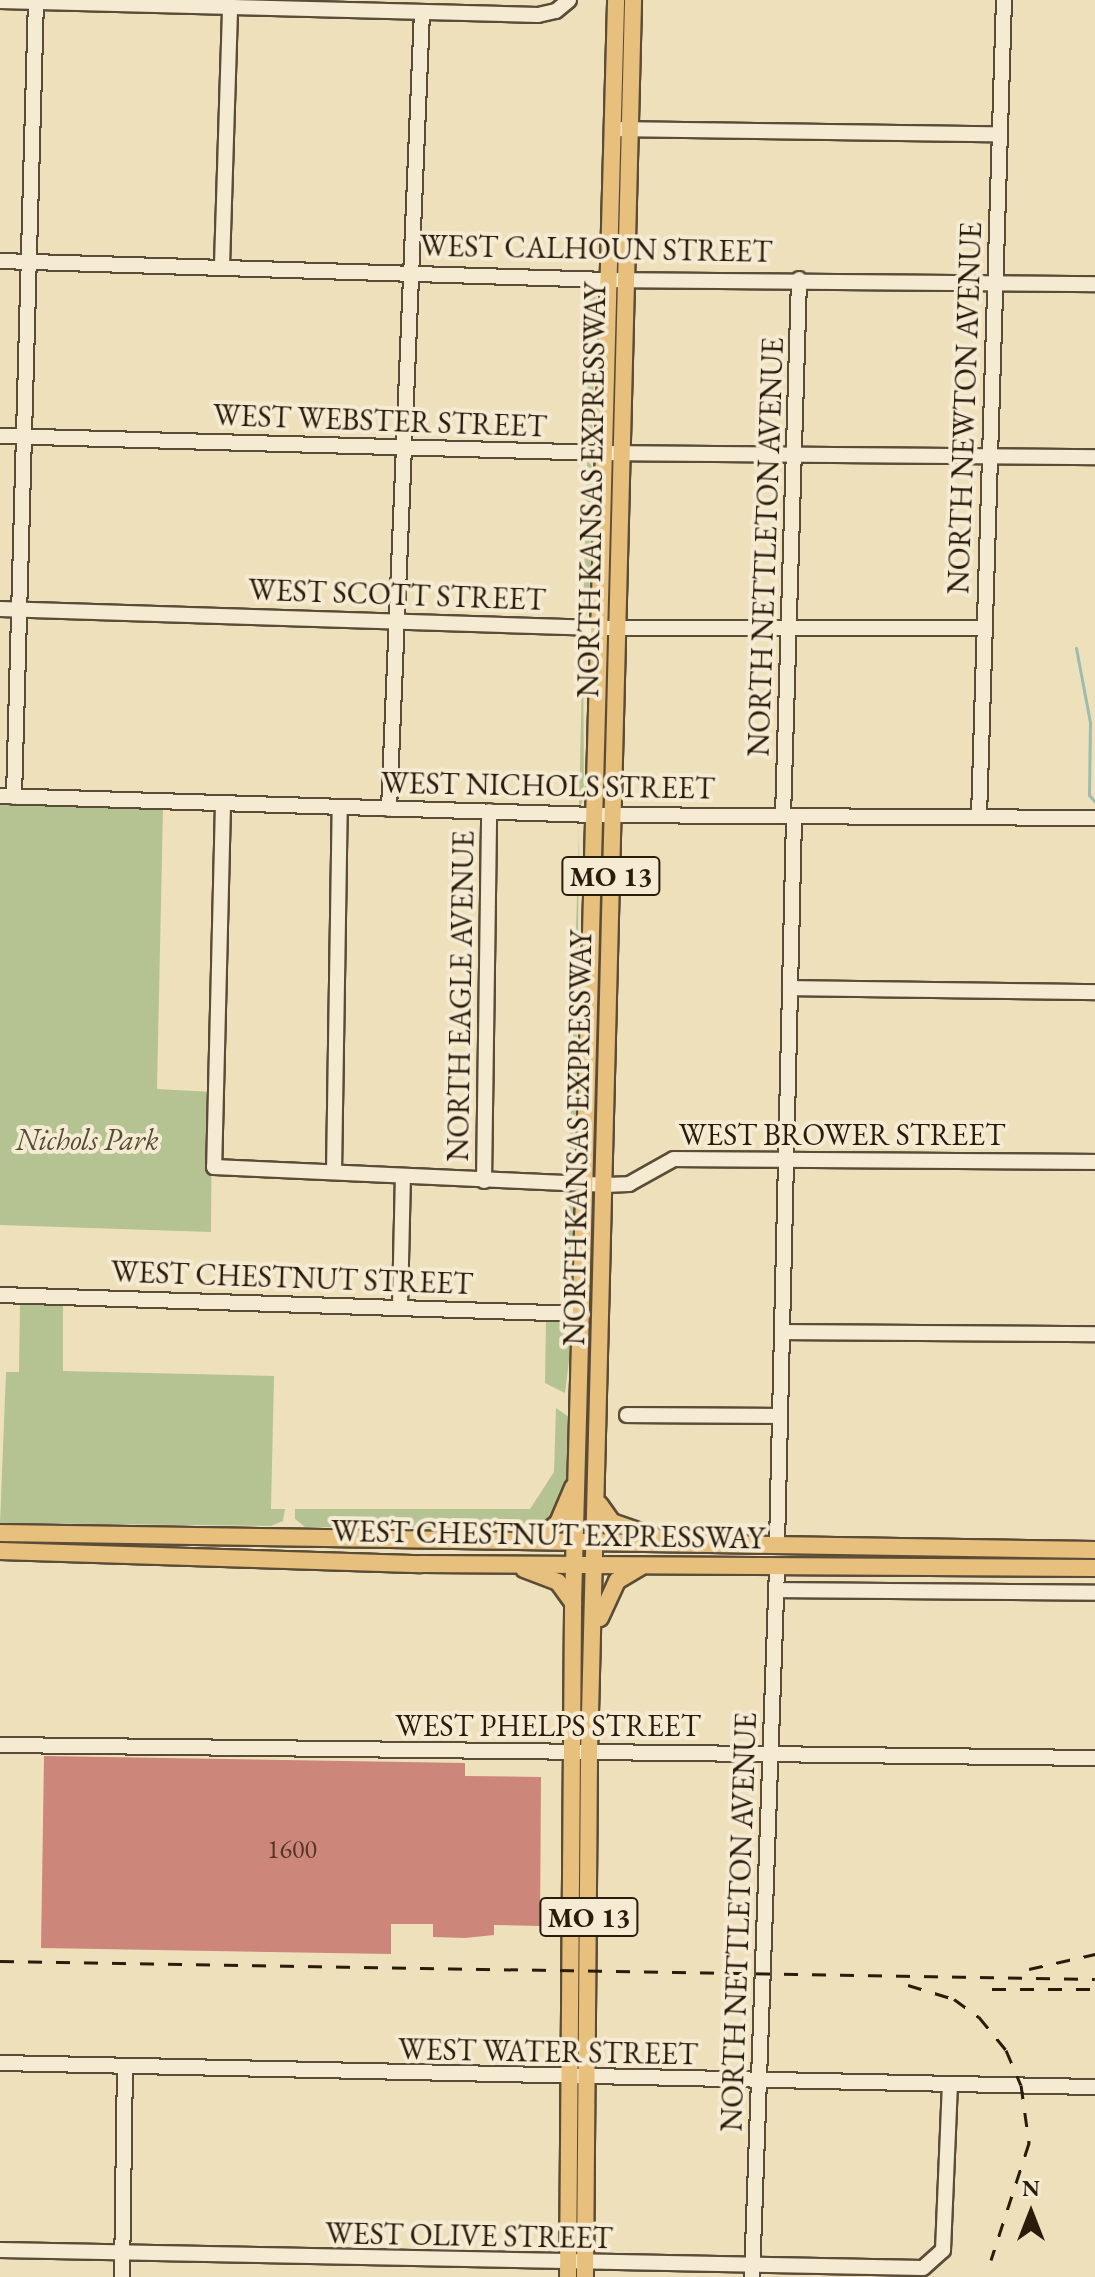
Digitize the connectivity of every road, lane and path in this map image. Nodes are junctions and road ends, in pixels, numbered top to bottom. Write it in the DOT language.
graph roads {
  1 [pos="569,0"];
  2 [pos="616,0"];
  3 [pos="633,0"];
  4 [pos="1004,0"];
  5 [pos="0,1"];
  6 [pos="36,1"];
  7 [pos="319,3"];
  8 [pos="230,7"];
  9 [pos="422,12"];
  10 [pos="620,129"];
  11 [pos="1000,134"];
  12 [pos="0,261"];
  13 [pos="30,262"];
  14 [pos="222,265"];
  15 [pos="411,270"];
  16 [pos="799,279"];
  17 [pos="616,280"];
  18 [pos="994,281"];
  19 [pos="1095,284"];
  20 [pos="0,436"];
  21 [pos="25,437"];
  22 [pos="403,447"];
  23 [pos="612,453"];
  24 [pos="796,454"];
  25 [pos="990,455"];
  26 [pos="1095,457"];
  27 [pos="0,609"];
  28 [pos="20,610"];
  29 [pos="396,621"];
  30 [pos="599,628"];
  31 [pos="616,628"];
  32 [pos="791,628"];
  33 [pos="984,628"];
  34 [pos="7,797"];
  35 [pos="223,804"];
  36 [pos="340,807"];
  37 [pos="389,809"];
  38 [pos="489,811"];
  39 [pos="595,815"];
  40 [pos="613,815"];
  41 [pos="789,816"];
  42 [pos="979,817"];
  43 [pos="1095,818"];
  44 [pos="790,988"];
  45 [pos="1095,992"];
  46 [pos="786,1161"];
  47 [pos="1095,1162"];
  48 [pos="334,1172"];
  49 [pos="403,1176"];
  50 [pos="484,1181"];
  51 [pos="587,1185"];
  52 [pos="604,1185"];
  53 [pos="0,1295"];
  54 [pos="400,1306"];
  55 [pos="583,1314"];
  56 [pos="783,1332"];
  57 [pos="1095,1334"];
  58 [pos="627,1415"];
  59 [pos="780,1416"];
  60 [pos="578,1470"];
  61 [pos="600,1505"];
  62 [pos="0,1533"];
  63 [pos="532,1542"];
  64 [pos="576,1542"];
  65 [pos="598,1543"];
  66 [pos="678,1544"];
  67 [pos="777,1545"];
  68 [pos="1095,1550"];
  69 [pos="0,1551"];
  70 [pos="511,1564"];
  71 [pos="575,1565"];
  72 [pos="597,1565"];
  73 [pos="650,1566"];
  74 [pos="777,1568"];
  75 [pos="1095,1568"];
  76 [pos="776,1590"];
  77 [pos="1095,1593"];
  78 [pos="573,1603"];
  79 [pos="594,1643"];
  80 [pos="0,1745"];
  81 [pos="571,1753"];
  82 [pos="589,1753"];
  83 [pos="772,1753"];
  84 [pos="1095,1758"];
  85 [pos="0,2063"];
  86 [pos="125,2066"];
  87 [pos="581,2080"];
  88 [pos="760,2082"];
  89 [pos="950,2084"];
  90 [pos="1095,2087"];
  91 [pos="0,2250"];
  92 [pos="123,2254"];
  93 [pos="577,2271"];
  94 [pos="752,2272"];
  95 [pos="122,2277"];
  1 -- 9 [label="street"];
  2 -- 10 [label="main road, NORTH KANSAS EXPRESSWAY / MO 13"];
  3 -- 10 [label="main road, NORTH KANSAS EXPRESSWAY / MO 13"];
  4 -- 11 [label="street, NORTH NEWTON AVENUE"];
  5 -- 6 [label="street"];
  6 -- 8 [label="street"];
  6 -- 13 [label="street"];
  7 -- 8 [label="street"];
  7 -- 9 [label="street"];
  8 -- 14 [label="street"];
  9 -- 15 [label="street"];
  10 -- 11 [label="street"];
  10 -- 17 [label="main road, NORTH KANSAS EXPRESSWAY / MO 13"];
  11 -- 18 [label="street, NORTH NEWTON AVENUE"];
  12 -- 13 [label="street, WEST CALHOUN STREET"];
  13 -- 14 [label="street, WEST CALHOUN STREET"];
  13 -- 21 [label="street"];
  14 -- 15 [label="street, WEST CALHOUN STREET"];
  15 -- 17 [label="street, WEST CALHOUN STREET"];
  15 -- 22 [label="street"];
  16 -- 17 [label="street, WEST CALHOUN STREET"];
  16 -- 18 [label="street, WEST CALHOUN STREET"];
  16 -- 24 [label="street, NORTH NETTLETON AVENUE"];
  17 -- 23 [label="main road, NORTH KANSAS EXPRESSWAY / MO 13"];
  18 -- 19 [label="street, WEST CALHOUN STREET"];
  18 -- 25 [label="street, NORTH NEWTON AVENUE"];
  20 -- 21 [label="street, WEST WEBSTER STREET"];
  21 -- 22 [label="street, WEST WEBSTER STREET"];
  21 -- 28 [label="street"];
  22 -- 23 [label="street, WEST WEBSTER STREET"];
  22 -- 29 [label="street"];
  23 -- 24 [label="street, WEST WEBSTER STREET"];
  23 -- 30 [label="main road, NORTH KANSAS EXPRESSWAY / MO 13"];
  23 -- 31 [label="main road, NORTH KANSAS EXPRESSWAY / MO 13"];
  24 -- 25 [label="street, WEST WEBSTER STREET"];
  24 -- 32 [label="street, NORTH NETTLETON AVENUE"];
  25 -- 26 [label="street, WEST WEBSTER STREET"];
  25 -- 33 [label="street, NORTH NEWTON AVENUE"];
  27 -- 28 [label="street, WEST SCOTT STREET"];
  28 -- 29 [label="street, WEST SCOTT STREET"];
  28 -- 34 [label="street"];
  29 -- 30 [label="street, WEST SCOTT STREET"];
  29 -- 37 [label="street"];
  30 -- 31 [label="street, WEST SCOTT STREET"];
  30 -- 39 [label="main road, NORTH KANSAS EXPRESSWAY / MO 13"];
  31 -- 32 [label="street, WEST SCOTT STREET"];
  31 -- 40 [label="main road, NORTH KANSAS EXPRESSWAY / MO 13"];
  32 -- 33 [label="street, WEST SCOTT STREET"];
  32 -- 41 [label="street, NORTH NETTLETON AVENUE"];
  33 -- 42 [label="street, NORTH NEWTON AVENUE"];
  34 -- 35 [label="street, WEST NICHOLS STREET"];
  35 -- 36 [label="street, WEST NICHOLS STREET"];
  35 -- 48 [label="street, WEST BROWER STREET"];
  36 -- 37 [label="street, WEST NICHOLS STREET"];
  36 -- 48 [label="street"];
  37 -- 38 [label="street, WEST NICHOLS STREET"];
  38 -- 39 [label="street, WEST NICHOLS STREET"];
  38 -- 50 [label="street, NORTH EAGLE AVENUE"];
  39 -- 40 [label="street, WEST NICHOLS STREET"];
  39 -- 51 [label="main road, NORTH KANSAS EXPRESSWAY / MO 13"];
  40 -- 41 [label="street, WEST NICHOLS STREET"];
  40 -- 52 [label="main road, NORTH KANSAS EXPRESSWAY / MO 13"];
  41 -- 42 [label="street, WEST NICHOLS STREET"];
  41 -- 44 [label="street, NORTH NETTLETON AVENUE"];
  42 -- 43 [label="street, WEST NICHOLS STREET"];
  44 -- 45 [label="street"];
  44 -- 46 [label="street, NORTH NETTLETON AVENUE"];
  46 -- 47 [label="street, WEST BROWER STREET"];
  46 -- 52 [label="street, WEST BROWER STREET"];
  46 -- 56 [label="street, NORTH NETTLETON AVENUE"];
  48 -- 49 [label="street, WEST BROWER STREET"];
  49 -- 50 [label="street, WEST BROWER STREET"];
  49 -- 54 [label="street"];
  50 -- 51 [label="street, WEST BROWER STREET"];
  51 -- 52 [label="street, WEST BROWER STREET"];
  51 -- 55 [label="main road, NORTH KANSAS EXPRESSWAY / MO 13"];
  52 -- 61 [label="main road, NORTH KANSAS EXPRESSWAY / MO 13"];
  53 -- 54 [label="street, WEST CHESTNUT STREET"];
  54 -- 55 [label="street, WEST CHESTNUT STREET"];
  55 -- 60 [label="main road, NORTH KANSAS EXPRESSWAY / MO 13"];
  56 -- 57 [label="street"];
  56 -- 59 [label="street, NORTH NETTLETON AVENUE"];
  58 -- 59 [label="street"];
  59 -- 67 [label="street, NORTH NETTLETON AVENUE"];
  60 -- 63 [label="main road"];
  60 -- 64 [label="main road, NORTH KANSAS EXPRESSWAY / MO 13"];
  61 -- 65 [label="main road, NORTH KANSAS EXPRESSWAY / MO 13"];
  61 -- 66 [label="main road"];
  62 -- 63 [label="main road, WEST CHESTNUT EXPRESSWAY"];
  63 -- 64 [label="main road, WEST CHESTNUT EXPRESSWAY"];
  64 -- 65 [label="main road, WEST CHESTNUT EXPRESSWAY"];
  64 -- 71 [label="main road, NORTH KANSAS EXPRESSWAY / MO 13"];
  65 -- 66 [label="main road, WEST CHESTNUT EXPRESSWAY"];
  65 -- 72 [label="main road, NORTH KANSAS EXPRESSWAY / MO 13"];
  66 -- 67 [label="main road, WEST CHESTNUT EXPRESSWAY"];
  67 -- 68 [label="main road, WEST CHESTNUT EXPRESSWAY"];
  69 -- 70 [label="main road, WEST CHESTNUT EXPRESSWAY"];
  70 -- 71 [label="main road, WEST CHESTNUT EXPRESSWAY"];
  70 -- 78 [label="main road"];
  71 -- 72 [label="main road, WEST CHESTNUT EXPRESSWAY"];
  71 -- 78 [label="main road, NORTH KANSAS EXPRESSWAY / MO 13"];
  72 -- 73 [label="main road, WEST CHESTNUT EXPRESSWAY"];
  72 -- 79 [label="main road, NORTH KANSAS EXPRESSWAY / MO 13"];
  73 -- 74 [label="main road, WEST CHESTNUT EXPRESSWAY"];
  73 -- 79 [label="main road"];
  74 -- 75 [label="main road, WEST CHESTNUT EXPRESSWAY"];
  74 -- 76 [label="street, NORTH NETTLETON AVENUE"];
  76 -- 77 [label="street"];
  76 -- 83 [label="street, NORTH NETTLETON AVENUE"];
  78 -- 81 [label="main road, NORTH KANSAS EXPRESSWAY / MO 13"];
  79 -- 82 [label="main road, NORTH KANSAS EXPRESSWAY / MO 13"];
  80 -- 81 [label="street, WEST PHELPS STREET"];
  81 -- 82 [label="street, WEST PHELPS STREET"];
  81 -- 87 [label="main road, NORTH KANSAS EXPRESSWAY / MO 13"];
  82 -- 83 [label="street, WEST PHELPS STREET"];
  82 -- 87 [label="main road, NORTH KANSAS EXPRESSWAY / MO 13"];
  83 -- 84 [label="street, WEST PHELPS STREET"];
  83 -- 88 [label="street, NORTH NETTLETON AVENUE"];
  85 -- 86 [label="street, WEST WATER STREET"];
  86 -- 87 [label="street, WEST WATER STREET"];
  86 -- 92 [label="street"];
  87 -- 88 [label="street, WEST WATER STREET"];
  87 -- 93 [label="main road, NORTH KANSAS EXPRESSWAY / MO 13"];
  88 -- 89 [label="street, WEST WATER STREET"];
  88 -- 94 [label="street, NORTH NETTLETON AVENUE"];
  89 -- 90 [label="street, WEST WATER STREET"];
  89 -- 94 [label="street, WEST OLIVE STREET"];
  91 -- 92 [label="street, WEST OLIVE STREET"];
  92 -- 93 [label="street, WEST OLIVE STREET"];
  92 -- 95 [label="street"];
  93 -- 94 [label="street, WEST OLIVE STREET"];
}
